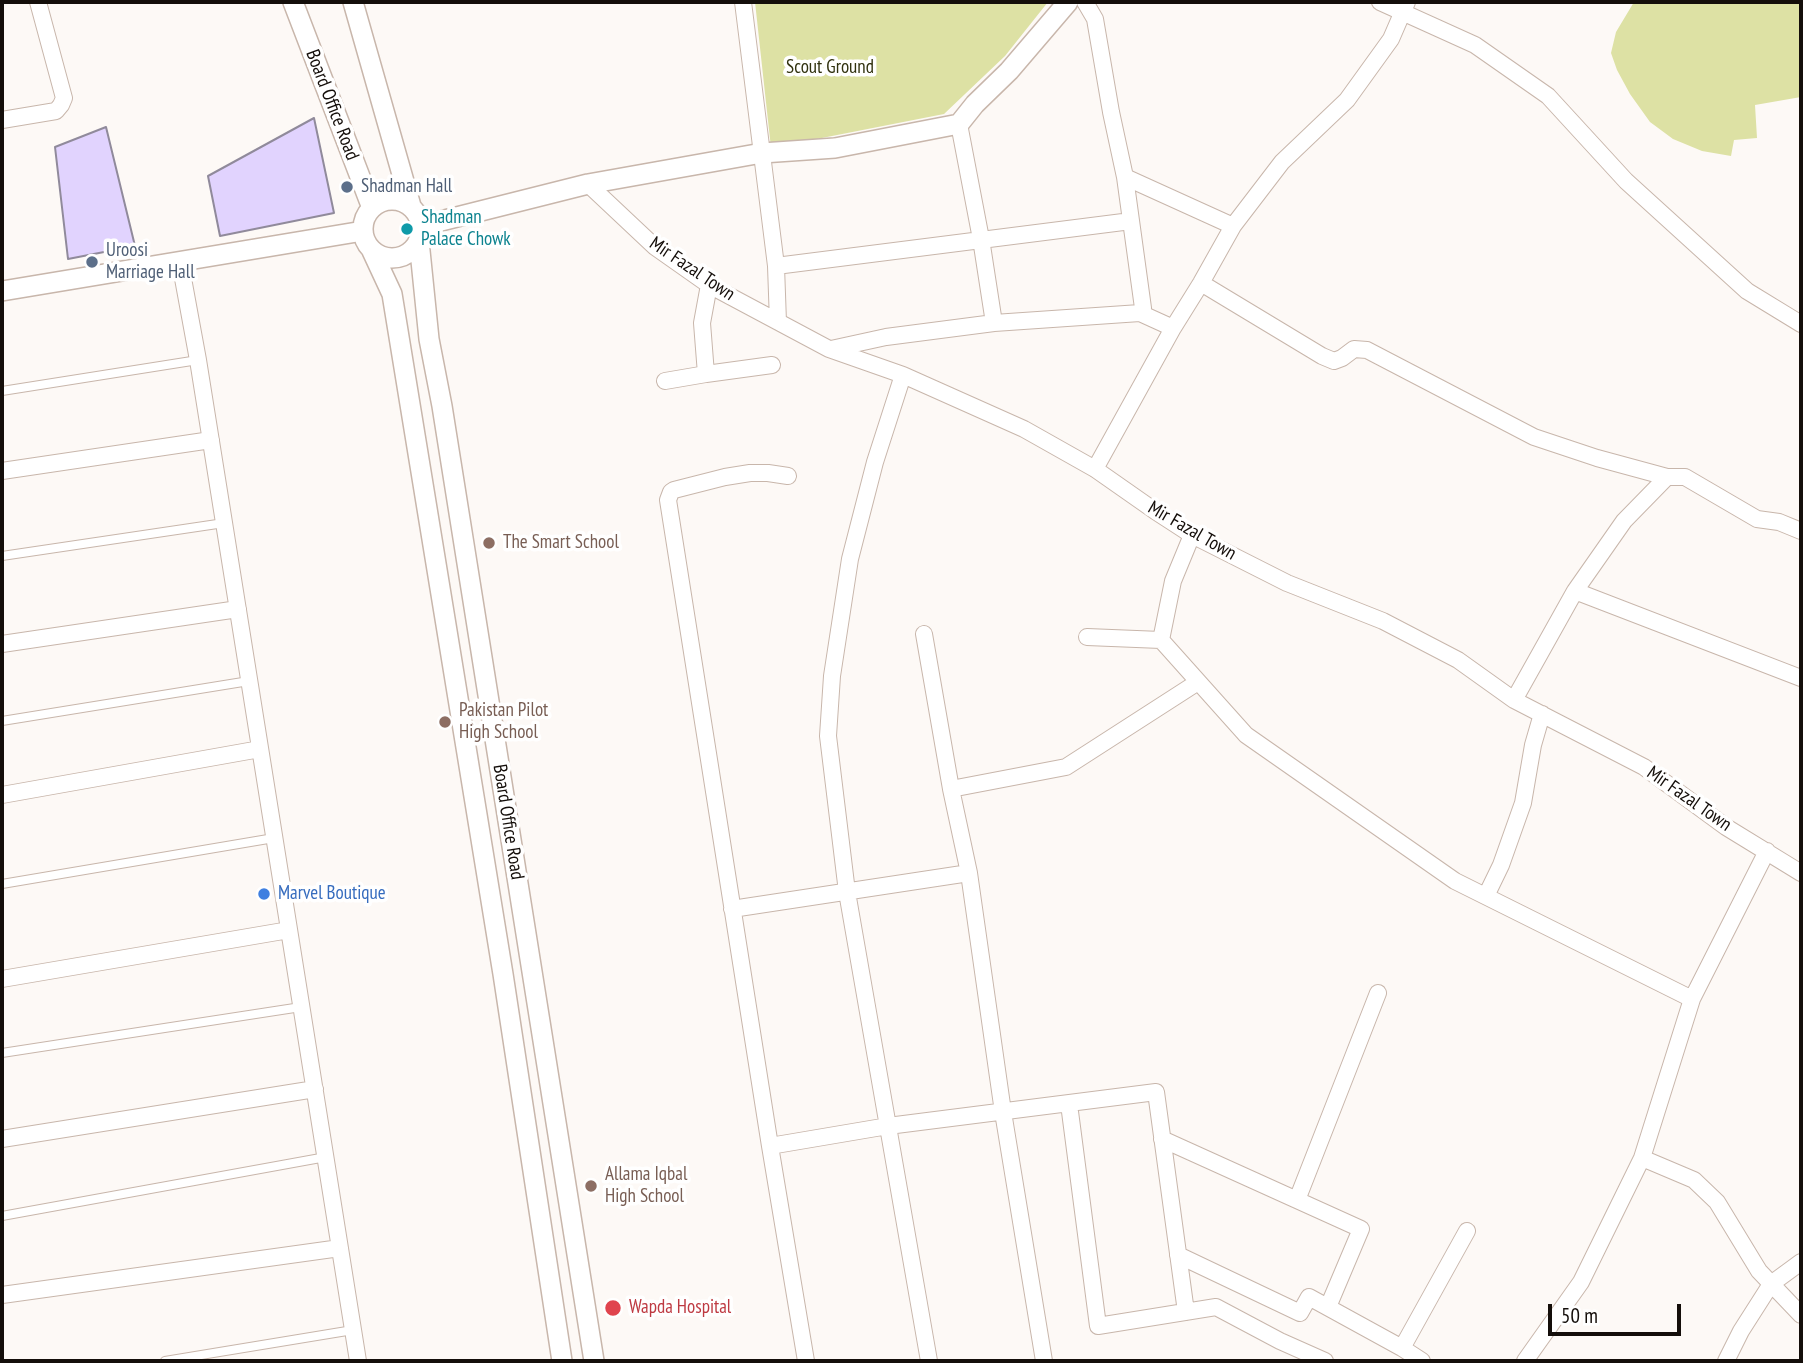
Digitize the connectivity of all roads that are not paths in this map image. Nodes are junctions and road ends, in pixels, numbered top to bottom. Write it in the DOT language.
graph roads {
  1 [pos="37,2"];
  2 [pos="293,2"];
  3 [pos="353,2"];
  4 [pos="743,2"];
  5 [pos="1068,2"];
  6 [pos="1085,2"];
  7 [pos="1380,2"];
  8 [pos="1405,7"];
  9 [pos="2,120"];
  10 [pos="959,124"];
  11 [pos="762,153"];
  12 [pos="1125,177"];
  13 [pos="588,184"];
  14 [pos="411,206"];
  15 [pos="372,208"];
  16 [pos="1131,221"];
  17 [pos="1233,226"];
  18 [pos="363,231"];
  19 [pos="420,233"];
  20 [pos="981,239"];
  21 [pos="372,251"];
  22 [pos="180,262"];
  23 [pos="776,266"];
  24 [pos="1201,283"];
  25 [pos="709,285"];
  26 [pos="2,291"];
  27 [pos="1140,313"];
  28 [pos="778,322"];
  29 [pos="994,323"];
  30 [pos="1801,324"];
  31 [pos="1173,328"];
  32 [pos="829,349"];
  33 [pos="198,359"];
  34 [pos="772,365"];
  35 [pos="706,374"];
  36 [pos="903,375"];
  37 [pos="665,381"];
  38 [pos="2,391"];
  39 [pos="211,440"];
  40 [pos="1096,469"];
  41 [pos="2,471"];
  42 [pos="788,476"];
  43 [pos="1667,477"];
  44 [pos="224,523"];
  45 [pos="1801,531"];
  46 [pos="1192,535"];
  47 [pos="2,556"];
  48 [pos="1575,591"];
  49 [pos="238,609"];
  50 [pos="924,635"];
  51 [pos="1087,638"];
  52 [pos="1161,640"];
  53 [pos="2,644"];
  54 [pos="1801,678"];
  55 [pos="249,681"];
  56 [pos="1198,682"];
  57 [pos="1514,700"];
  58 [pos="1542,714"];
  59 [pos="2,721"];
  60 [pos="260,750"];
  61 [pos="951,789"];
  62 [pos="2,795"];
  63 [pos="274,838"];
  64 [pos="1767,851"];
  65 [pos="969,873"];
  66 [pos="1801,873"];
  67 [pos="2,884"];
  68 [pos="847,892"];
  69 [pos="1486,897"];
  70 [pos="732,909"];
  71 [pos="289,930"];
  72 [pos="2,979"];
  73 [pos="1378,993"];
  74 [pos="1692,999"];
  75 [pos="302,1007"];
  76 [pos="2,1053"];
  77 [pos="315,1089"];
  78 [pos="1069,1104"];
  79 [pos="1003,1112"];
  80 [pos="888,1126"];
  81 [pos="2,1139"];
  82 [pos="1162,1139"];
  83 [pos="769,1146"];
  84 [pos="326,1157"];
  85 [pos="1642,1158"];
  86 [pos="1297,1200"];
  87 [pos="2,1216"];
  88 [pos="1467,1231"];
  89 [pos="340,1248"];
  90 [pos="1178,1255"];
  91 [pos="1801,1262"];
  92 [pos="1771,1284"];
  93 [pos="2,1295"];
  94 [pos="1328,1307"];
  95 [pos="1186,1312"];
  96 [pos="1801,1315"];
  97 [pos="353,1331"];
  98 [pos="1402,1348"];
  99 [pos="165,1361"];
  100 [pos="358,1361"];
  101 [pos="562,1361"];
  102 [pos="594,1361"];
  103 [pos="806,1361"];
  104 [pos="929,1361"];
  105 [pos="1044,1361"];
  106 [pos="1325,1361"];
  107 [pos="1422,1361"];
  108 [pos="1525,1361"];
  109 [pos="1726,1361"];
  1 -- 9 [label="street"];
  2 -- 15 [label="street, Board Office Road"];
  3 -- 14 [label="street"];
  4 -- 11 [label="street"];
  5 -- 10 [label="street"];
  6 -- 12 [label="street"];
  7 -- 8 [label="street"];
  8 -- 17 [label="street"];
  8 -- 30 [label="street"];
  10 -- 11 [label="street"];
  10 -- 20 [label="street"];
  11 -- 13 [label="street"];
  11 -- 23 [label="street"];
  12 -- 16 [label="street"];
  12 -- 17 [label="street"];
  13 -- 19 [label="street"];
  13 -- 25 [label="street, Mir Fazal Town"];
  14 -- 15 [label="street"];
  14 -- 19 [label="street"];
  15 -- 18 [label="street"];
  16 -- 20 [label="street"];
  16 -- 27 [label="street"];
  17 -- 24 [label="street"];
  18 -- 21 [label="street"];
  18 -- 22 [label="street"];
  19 -- 21 [label="street"];
  19 -- 102 [label="street, Board Office Road"];
  20 -- 23 [label="street"];
  20 -- 29 [label="street"];
  21 -- 101 [label="street, Board Office Road"];
  22 -- 26 [label="street"];
  22 -- 33 [label="street"];
  23 -- 28 [label="street"];
  24 -- 31 [label="street"];
  24 -- 43 [label="street"];
  25 -- 28 [label="street, Mir Fazal Town"];
  25 -- 35 [label="street"];
  27 -- 29 [label="street"];
  27 -- 31 [label="street"];
  28 -- 32 [label="street, Mir Fazal Town"];
  29 -- 32 [label="street"];
  31 -- 40 [label="street"];
  32 -- 36 [label="street, Mir Fazal Town"];
  33 -- 38 [label="lane"];
  33 -- 39 [label="street"];
  34 -- 35 [label="street"];
  35 -- 37 [label="street"];
  36 -- 40 [label="street, Mir Fazal Town"];
  36 -- 68 [label="street"];
  39 -- 41 [label="street"];
  39 -- 44 [label="street"];
  40 -- 46 [label="street, Mir Fazal Town"];
  42 -- 70 [label="street"];
  43 -- 45 [label="street"];
  43 -- 48 [label="street"];
  44 -- 47 [label="lane"];
  44 -- 49 [label="street"];
  46 -- 52 [label="street"];
  46 -- 57 [label="street, Mir Fazal Town"];
  48 -- 54 [label="street"];
  48 -- 57 [label="street"];
  49 -- 53 [label="street"];
  49 -- 55 [label="street"];
  50 -- 61 [label="street"];
  51 -- 52 [label="street"];
  52 -- 56 [label="street"];
  55 -- 59 [label="lane"];
  55 -- 60 [label="street"];
  56 -- 61 [label="street"];
  56 -- 69 [label="street"];
  57 -- 58 [label="street, Mir Fazal Town"];
  58 -- 64 [label="street, Mir Fazal Town"];
  58 -- 69 [label="street"];
  60 -- 62 [label="street"];
  60 -- 63 [label="street"];
  61 -- 65 [label="street"];
  63 -- 67 [label="lane"];
  63 -- 71 [label="street"];
  64 -- 66 [label="street, Mir Fazal Town"];
  64 -- 74 [label="street"];
  65 -- 68 [label="street"];
  65 -- 79 [label="street"];
  68 -- 70 [label="street"];
  68 -- 80 [label="street"];
  69 -- 74 [label="street"];
  70 -- 83 [label="street"];
  71 -- 72 [label="street"];
  71 -- 75 [label="street"];
  73 -- 86 [label="street"];
  74 -- 85 [label="street"];
  75 -- 76 [label="lane"];
  75 -- 77 [label="street"];
  77 -- 81 [label="street"];
  77 -- 84 [label="street"];
  78 -- 79 [label="street"];
  78 -- 82 [label="street"];
  78 -- 95 [label="street"];
  79 -- 80 [label="street"];
  79 -- 105 [label="street"];
  80 -- 83 [label="street"];
  80 -- 104 [label="street"];
  82 -- 86 [label="street"];
  82 -- 90 [label="street"];
  83 -- 103 [label="street"];
  84 -- 87 [label="lane"];
  84 -- 89 [label="street"];
  85 -- 92 [label="street"];
  85 -- 108 [label="street"];
  86 -- 94 [label="street"];
  88 -- 98 [label="street"];
  89 -- 93 [label="street"];
  89 -- 97 [label="street"];
  90 -- 94 [label="street"];
  90 -- 95 [label="street"];
  91 -- 92 [label="street"];
  92 -- 96 [label="street"];
  92 -- 109 [label="street"];
  94 -- 98 [label="street"];
  95 -- 106 [label="street"];
  97 -- 99 [label="lane"];
  97 -- 100 [label="street"];
  98 -- 107 [label="street"];
}
